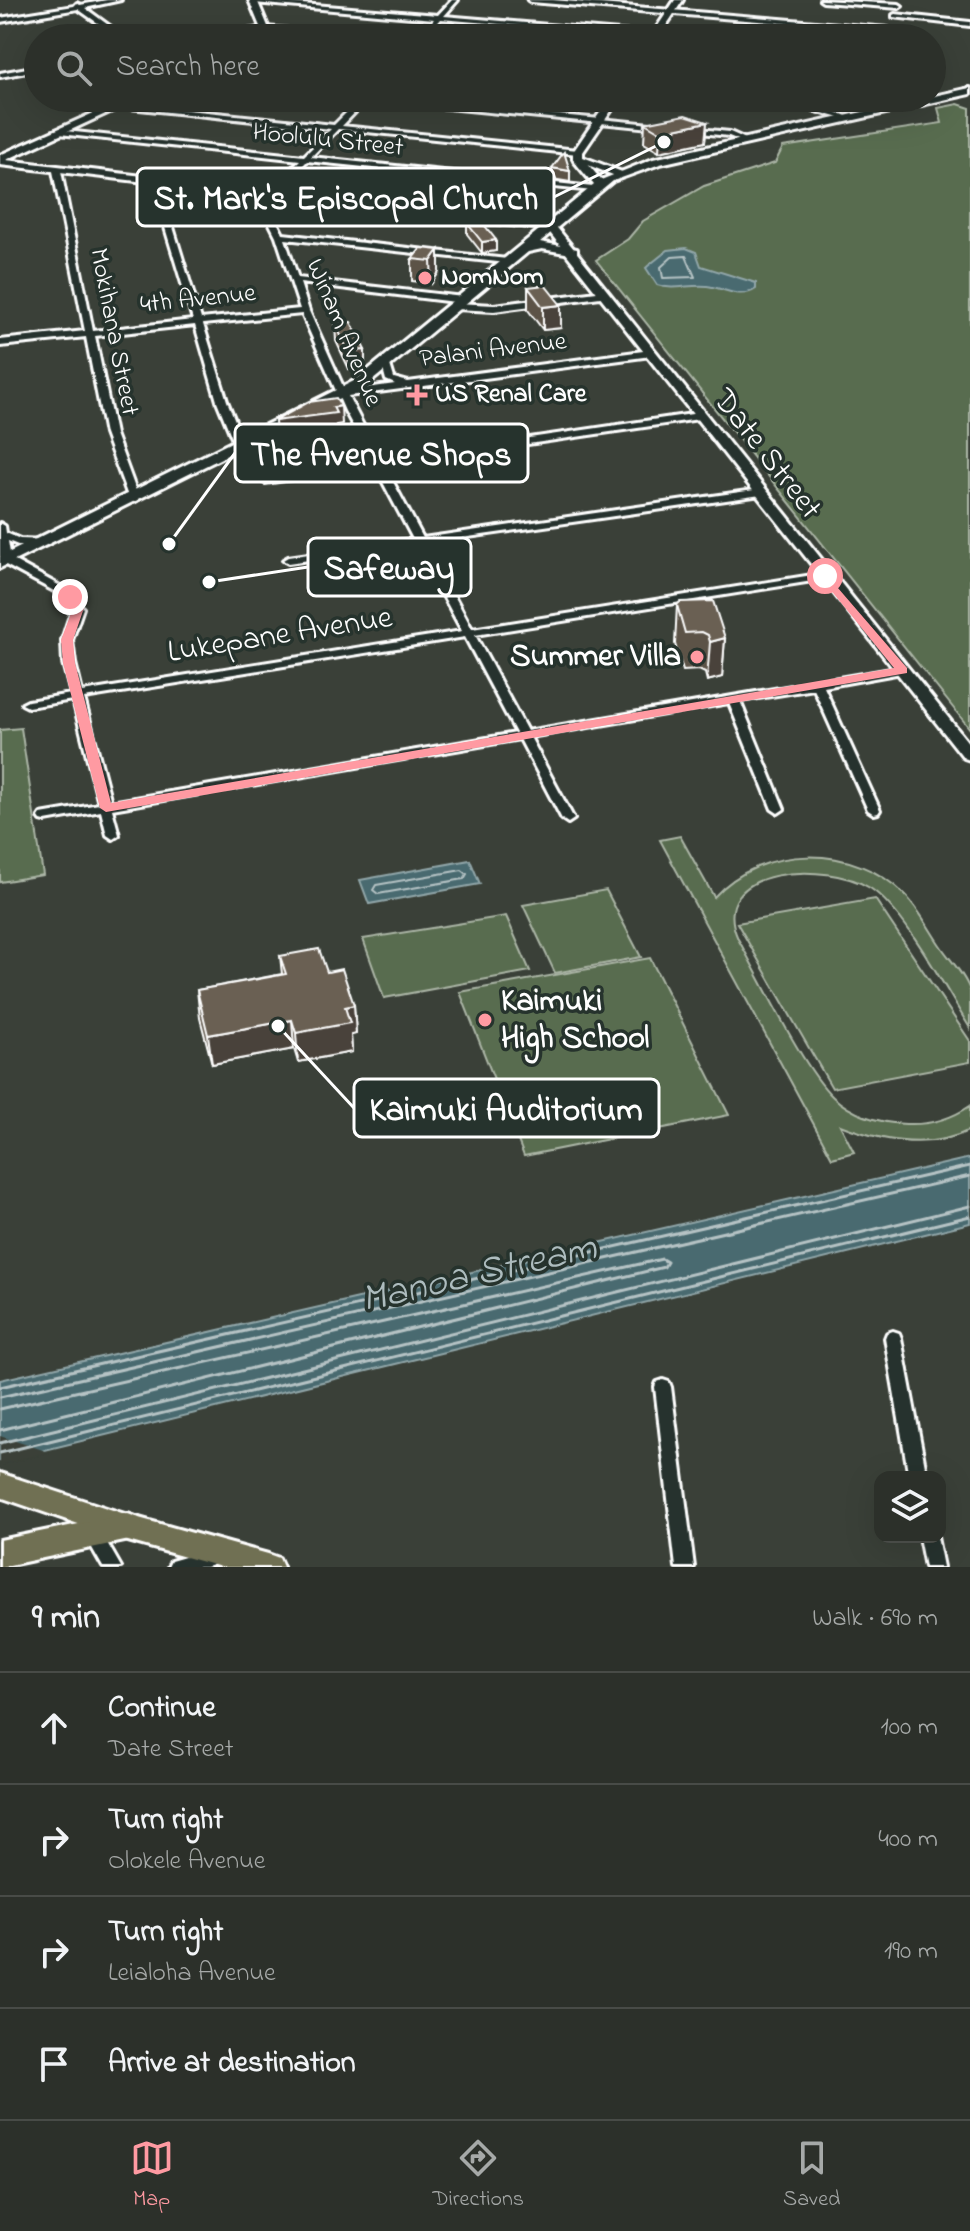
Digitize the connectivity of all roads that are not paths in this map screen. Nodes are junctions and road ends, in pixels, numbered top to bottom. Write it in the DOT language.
graph roads {
  1 [pos="69,0"];
  2 [pos="118,0"];
  3 [pos="254,0"];
  4 [pos="455,0"];
  5 [pos="531,0"];
  6 [pos="679,0"];
  7 [pos="823,0"];
  8 [pos="900,3"];
  9 [pos="79,7"];
  10 [pos="671,12"];
  11 [pos="895,16"];
  12 [pos="439,17"];
  13 [pos="0,20"];
  14 [pos="103,24"];
  15 [pos="261,24"];
  16 [pos="433,24"];
  17 [pos="515,24"];
  18 [pos="663,24"];
  19 [pos="816,24"];
  20 [pos="891,24"];
  21 [pos="970,24"];
  22 [pos="24,71"];
  23 [pos="0,75"];
  24 [pos="970,91"];
  25 [pos="946,96"];
  26 [pos="104,112"];
  27 [pos="189,112"];
  28 [pos="352,112"];
  29 [pos="508,112"];
  30 [pos="605,112"];
  31 [pos="827,112"];
  32 [pos="874,112"];
  33 [pos="847,118"];
  34 [pos="599,121"];
  35 [pos="338,127"];
  36 [pos="672,128"];
  37 [pos="686,129"];
  38 [pos="59,132"];
  39 [pos="746,141"];
  40 [pos="578,155"];
  41 [pos="306,159"];
  42 [pos="0,161"];
  43 [pos="57,171"];
  44 [pos="618,174"];
  45 [pos="155,181"];
  46 [pos="596,186"];
  47 [pos="271,194"];
  48 [pos="550,226"];
  49 [pos="280,236"];
  50 [pos="520,250"];
  51 [pos="573,252"];
  52 [pos="507,261"];
  53 [pos="296,280"];
  54 [pos="605,294"];
  55 [pos="460,303"];
  56 [pos="305,311"];
  57 [pos="199,322"];
  58 [pos="92,332"];
  59 [pos="0,343"];
  60 [pos="651,353"];
  61 [pos="386,365"];
  62 [pos="408,384"];
  63 [pos="342,394"];
  64 [pos="350,411"];
  65 [pos="699,416"];
  66 [pos="295,418"];
  67 [pos="240,445"];
  68 [pos="377,463"];
  69 [pos="265,480"];
  70 [pos="761,492"];
  71 [pos="134,499"];
  72 [pos="0,526"];
  73 [pos="1,534"];
  74 [pos="44,542"];
  75 [pos="420,543"];
  76 [pos="288,560"];
  77 [pos="3,562"];
  78 [pos="825,576"];
  79 [pos="467,633"];
  80 [pos="903,670"];
  81 [pos="818,685"];
  82 [pos="79,694"];
  83 [pos="733,699"];
  84 [pos="28,704"];
  85 [pos="521,736"];
  86 [pos="970,755"];
  87 [pos="106,808"];
  88 [pos="778,809"];
  89 [pos="874,810"];
  90 [pos="45,817"];
  91 [pos="568,819"];
  92 [pos="113,835"];
  93 [pos="893,1338"];
  94 [pos="663,1387"];
  95 [pos="917,1471"];
  96 [pos="0,1485"];
  97 [pos="39,1499"];
  98 [pos="128,1528"];
  99 [pos="94,1536"];
  100 [pos="929,1543"];
  101 [pos="0,1554"];
  102 [pos="226,1554"];
  103 [pos="112,1567"];
  104 [pos="177,1567"];
  105 [pos="268,1567"];
  106 [pos="685,1567"];
  107 [pos="934,1567"];
  1 -- 9 [label="street"];
  2 -- 9 [label="street"];
  3 -- 12 [label="street"];
  3 -- 15 [label="street"];
  4 -- 12 [label="street"];
  5 -- 10 [label="street"];
  6 -- 10 [label="street"];
  7 -- 8 [label="street"];
  8 -- 11 [label="street"];
  9 -- 13 [label="street"];
  9 -- 14 [label="street"];
  10 -- 18 [label="street"];
  10 -- 19 [label="street"];
  11 -- 20 [label="street"];
  11 -- 21 [label="street"];
  12 -- 16 [label="street"];
  12 -- 17 [label="street"];
  22 -- 23 [label="street"];
  24 -- 25 [label="main road"];
  26 -- 38 [label="street"];
  27 -- 35 [label="street"];
  28 -- 35 [label="street"];
  29 -- 34 [label="street"];
  30 -- 34 [label="street"];
  31 -- 33 [label="street"];
  32 -- 33 [label="main road"];
  33 -- 39 [label="main road"];
  34 -- 36 [label="street"];
  34 -- 40 [label="street"];
  35 -- 40 [label="street"];
  35 -- 41 [label="street"];
  37 -- 39 [label="street"];
  38 -- 41 [label="street, Hoolulu Street"];
  38 -- 42 [label="street"];
  39 -- 44 [label="main road"];
  40 -- 44 [label="street"];
  40 -- 46 [label="main road"];
  41 -- 46 [label="street, Hoolulu Street"];
  41 -- 47 [label="street"];
  42 -- 43 [label="street"];
  43 -- 45 [label="street"];
  43 -- 58 [label="street, Mokihana Street"];
  44 -- 46 [label="main road"];
  45 -- 47 [label="street"];
  45 -- 57 [label="street"];
  46 -- 48 [label="main road"];
  47 -- 48 [label="street"];
  47 -- 49 [label="street, Winam Avenue"];
  48 -- 50 [label="main road"];
  48 -- 51 [label="street, Date Street"];
  49 -- 52 [label="street"];
  49 -- 53 [label="street, Winam Avenue"];
  50 -- 51 [label="main road"];
  50 -- 52 [label="main road"];
  51 -- 54 [label="street, Date Street"];
  52 -- 55 [label="main road"];
  53 -- 55 [label="street"];
  53 -- 56 [label="street, Winam Avenue"];
  54 -- 55 [label="street"];
  54 -- 60 [label="street, Date Street"];
  55 -- 61 [label="main road"];
  56 -- 57 [label="street, 4th Avenue"];
  56 -- 63 [label="street, Winam Avenue"];
  57 -- 58 [label="street, 4th Avenue"];
  57 -- 67 [label="street"];
  58 -- 59 [label="street, 4th Avenue"];
  58 -- 71 [label="street, Mokihana Street"];
  60 -- 62 [label="street, Palani Avenue"];
  60 -- 65 [label="street, Date Street"];
  61 -- 62 [label="street"];
  61 -- 63 [label="main road"];
  62 -- 63 [label="street, Palani Avenue"];
  63 -- 64 [label="street, Winam Avenue"];
  63 -- 66 [label="main road"];
  64 -- 66 [label="street"];
  64 -- 68 [label="street, Winam Avenue"];
  65 -- 68 [label="street"];
  65 -- 70 [label="street, Date Street"];
  66 -- 67 [label="main road"];
  67 -- 71 [label="main road"];
  68 -- 69 [label="street"];
  68 -- 75 [label="street, Winam Avenue"];
  70 -- 75 [label="street"];
  70 -- 78 [label="street, Date Street"];
  71 -- 74 [label="main road"];
  72 -- 73 [label="street"];
  73 -- 74 [label="street"];
  73 -- 77 [label="street"];
  74 -- 77 [label="main road"];
  75 -- 76 [label="street"];
  75 -- 79 [label="street, Winam Avenue"];
  77 -- 82 [label="street"];
  78 -- 79 [label="street, Lukepane Avenue"];
  78 -- 80 [label="street, Date Street"];
  79 -- 82 [label="street, Lukepane Avenue"];
  79 -- 85 [label="street, Winam Avenue"];
  80 -- 81 [label="street"];
  80 -- 86 [label="street, Date Street"];
  81 -- 83 [label="street"];
  81 -- 89 [label="street"];
  82 -- 84 [label="street, Lukepane Avenue"];
  82 -- 87 [label="street"];
  83 -- 85 [label="street"];
  83 -- 88 [label="street"];
  85 -- 87 [label="street"];
  85 -- 91 [label="street, Winam Avenue"];
  87 -- 90 [label="street"];
  87 -- 92 [label="street"];
  93 -- 95 [label="street"];
  94 -- 106 [label="street"];
  96 -- 97 [label="main road"];
  97 -- 98 [label="main road"];
  97 -- 99 [label="street"];
  98 -- 99 [label="highway"];
  98 -- 102 [label="main road"];
  99 -- 101 [label="highway"];
  99 -- 103 [label="street"];
  100 -- 107 [label="street"];
  102 -- 104 [label="street"];
  102 -- 105 [label="main road"];
}
